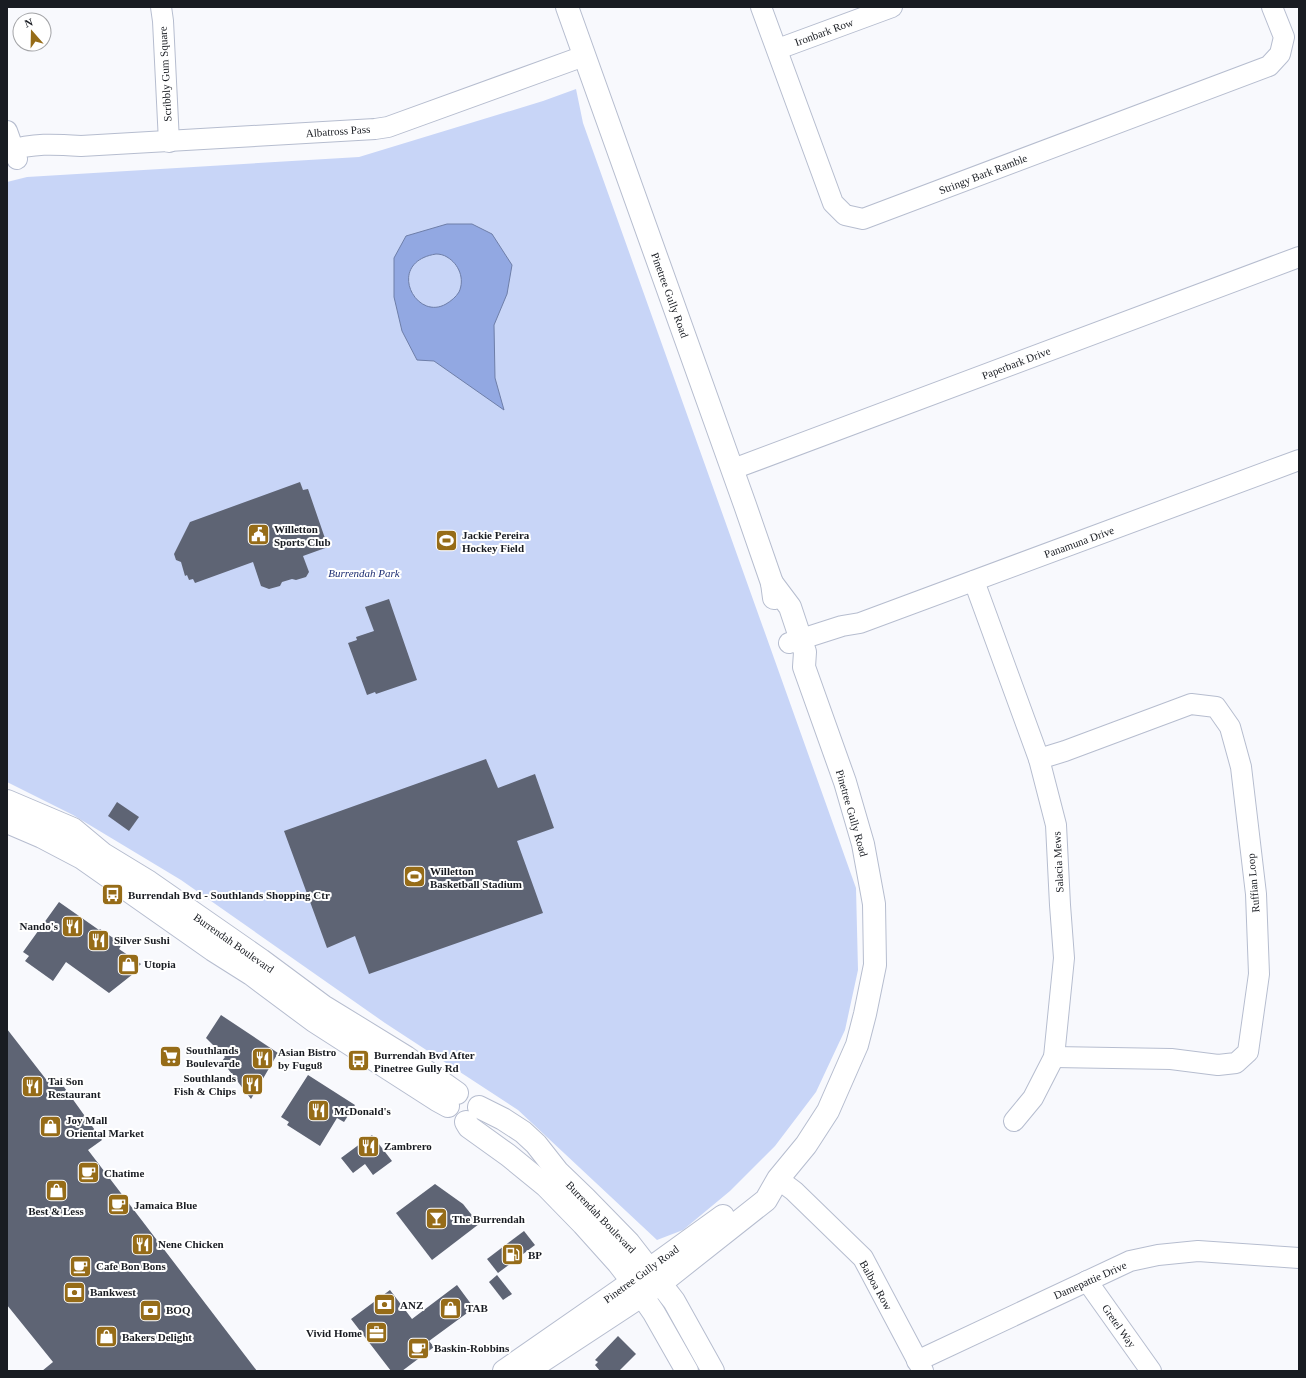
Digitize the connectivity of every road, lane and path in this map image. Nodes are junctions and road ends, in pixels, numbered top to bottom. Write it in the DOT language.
graph roads {
  1 [pos="161,7"];
  2 [pos="567,7"];
  3 [pos="761,7"];
  4 [pos="892,7"];
  5 [pos="1272,7"];
  6 [pos="778,49"];
  7 [pos="584,56"];
  8 [pos="169,142"];
  9 [pos="10,150"];
  10 [pos="1299,257"];
  11 [pos="1299,460"];
  12 [pos="732,469"];
  13 [pos="974,581"];
  14 [pos="798,652"];
  15 [pos="1039,759"];
  16 [pos="7,801"];
  17 [pos="7,822"];
  18 [pos="382,1053"];
  19 [pos="1054,1057"];
  20 [pos="1014,1121"];
  21 [pos="778,1179"];
  22 [pos="1299,1258"];
  23 [pos="1087,1280"];
  24 [pos="646,1282"];
  25 [pos="920,1366"];
  26 [pos="504,1371"];
  27 [pos="527,1371"];
  28 [pos="687,1371"];
  29 [pos="713,1371"];
  30 [pos="1151,1371"];
  1 -- 8 [label="street, Scribbly Gum Square"];
  2 -- 7 [label="main road, Pinetree Gully Road"];
  3 -- 6 [label="street, Stringy Bark Ramble"];
  4 -- 6 [label="street, Ironbark Row"];
  5 -- 6 [label="street, Stringy Bark Ramble"];
  7 -- 8 [label="street, Albatross Pass"];
  7 -- 12 [label="main road, Pinetree Gully Road"];
  8 -- 9 [label="street, Albatross Pass"];
  10 -- 12 [label="street, Paperbark Drive"];
  11 -- 13 [label="street, Panamuna Drive"];
  12 -- 14 [label="main road, Pinetree Gully Road"];
  13 -- 14 [label="street, Panamuna Drive"];
  13 -- 15 [label="street, Salacia Mews"];
  14 -- 21 [label="main road, Pinetree Gully Road"];
  15 -- 19 [label="street, Salacia Mews"];
  15 -- 19 [label="street, Ruffian Loop"];
  16 -- 18 [label="main road, Burrendah Boulevard"];
  17 -- 18 [label="main road, Burrendah Boulevard"];
  18 -- 24 [label="main road, Burrendah Boulevard"];
  19 -- 20 [label="street, Salacia Mews"];
  21 -- 24 [label="main road, Pinetree Gully Road"];
  21 -- 25 [label="street, Balboa Row"];
  22 -- 23 [label="street, Damepattie Drive"];
  23 -- 25 [label="street, Damepattie Drive"];
  23 -- 30 [label="street, Gretel Way"];
  24 -- 26 [label="main road, Pinetree Gully Road"];
  24 -- 27 [label="main road, Pinetree Gully Road"];
  24 -- 28 [label="main road, Burrendah Boulevard"];
  24 -- 29 [label="main road, Burrendah Boulevard"];
}
